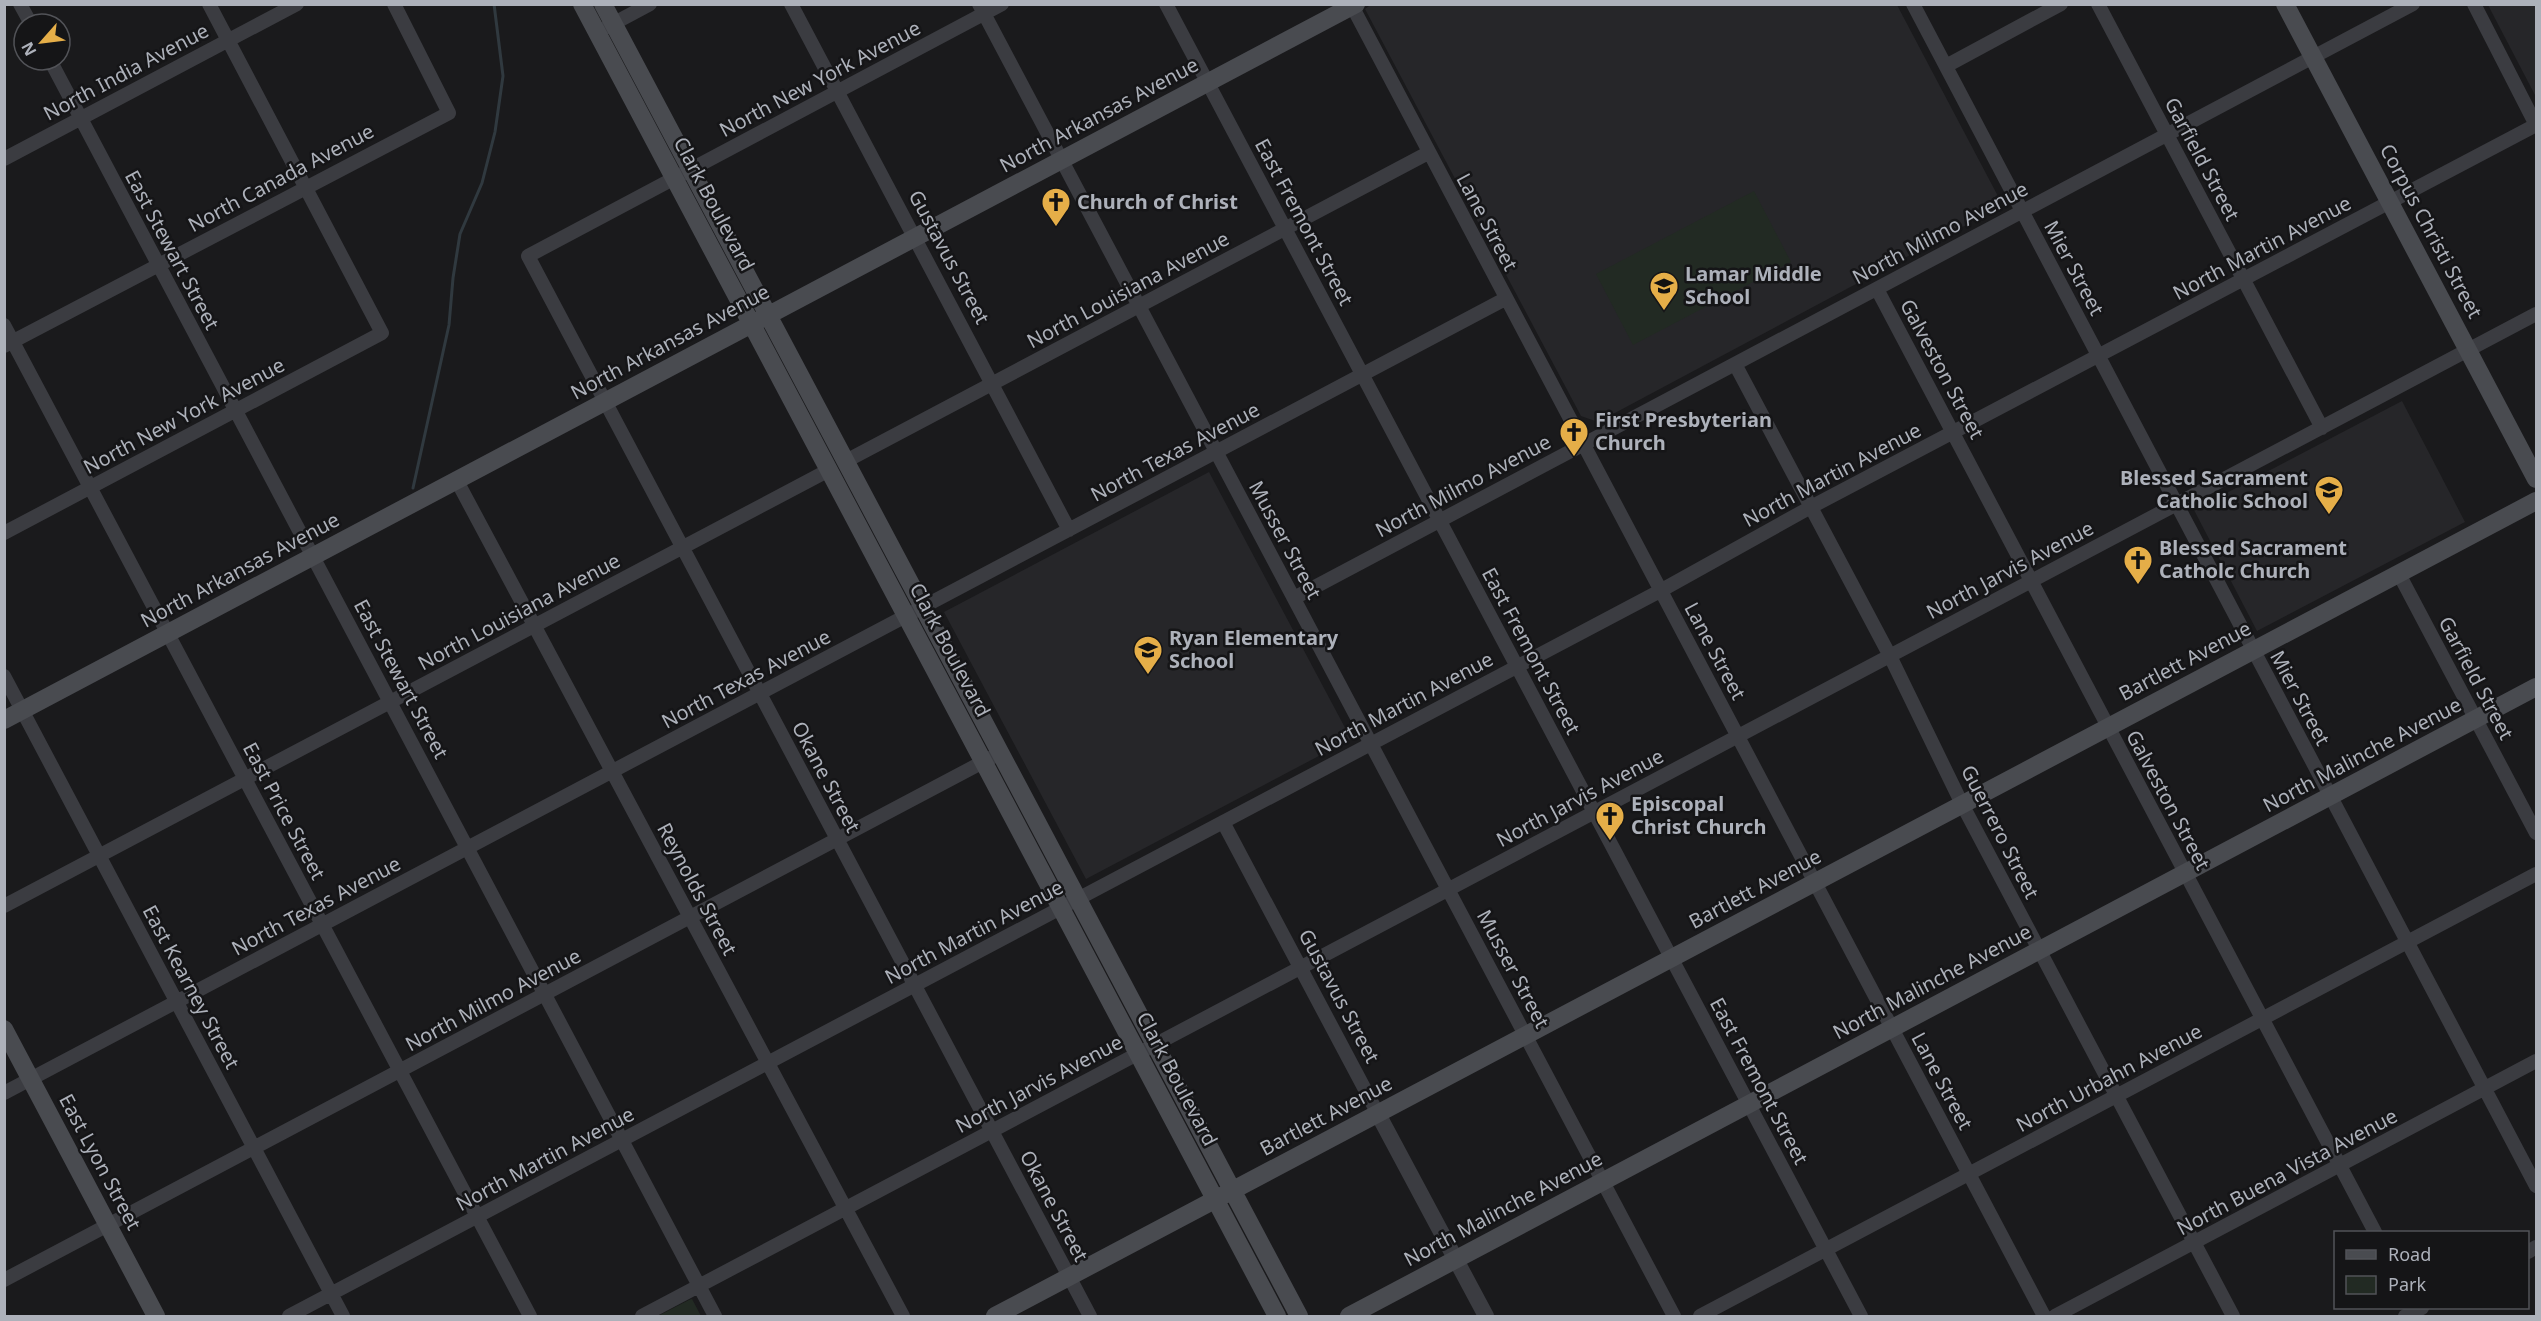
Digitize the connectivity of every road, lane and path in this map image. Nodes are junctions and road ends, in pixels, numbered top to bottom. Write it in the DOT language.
graph roads {
  1 [pos="209,4"];
  2 [pos="297,4"];
  3 [pos="394,4"];
  4 [pos="582,4"];
  5 [pos="603,4"];
  6 [pos="650,4"];
  7 [pos="791,4"];
  8 [pos="1002,4"];
  9 [pos="1166,4"];
  10 [pos="1913,4"];
  11 [pos="2061,4"];
  12 [pos="2098,4"];
  13 [pos="2285,4"];
  14 [pos="2414,4"];
  15 [pos="2474,4"];
  16 [pos="1353,5"];
  17 [pos="981,9"];
  18 [pos="614,24"];
  19 [pos="597,33"];
  20 [pos="228,40"];
  21 [pos="2313,58"];
  22 [pos="1946,66"];
  23 [pos="56,72"];
  24 [pos="1208,83"];
  25 [pos="837,92"];
  26 [pos="81,118"];
  27 [pos="2536,125"];
  28 [pos="2167,135"];
  29 [pos="1428,153"];
  30 [pos="4,159"];
  31 [pos="1061,160"];
  32 [pos="683,174"];
  33 [pos="305,187"];
  34 [pos="2390,202"];
  35 [pos="2023,212"];
  36 [pos="1285,229"];
  37 [pos="915,238"];
  38 [pos="528,256"];
  39 [pos="158,264"];
  40 [pos="2243,280"];
  41 [pos="1877,289"];
  42 [pos="1505,299"];
  43 [pos="1139,306"];
  44 [pos="2536,314"];
  45 [pos="760,320"];
  46 [pos="4,325"];
  47 [pos="9,344"];
  48 [pos="2468,350"];
  49 [pos="2099,356"];
  50 [pos="1735,364"];
  51 [pos="1363,375"];
  52 [pos="992,384"];
  53 [pos="606,402"];
  54 [pos="236,410"];
  55 [pos="2322,428"];
  56 [pos="1954,432"];
  57 [pos="1583,445"];
  58 [pos="1216,452"];
  59 [pos="837,465"];
  60 [pos="2536,480"];
  61 [pos="457,481"];
  62 [pos="91,487"];
  63 [pos="2536,501"];
  64 [pos="2178,504"];
  65 [pos="1811,507"];
  66 [pos="1440,520"];
  67 [pos="1069,530"];
  68 [pos="4,533"];
  69 [pos="683,547"];
  70 [pos="313,556"];
  71 [pos="2399,574"];
  72 [pos="2033,580"];
  73 [pos="1660,591"];
  74 [pos="1294,598"];
  75 [pos="923,607"];
  76 [pos="907,616"];
  77 [pos="534,626"];
  78 [pos="168,633"];
  79 [pos="2253,651"];
  80 [pos="1890,656"];
  81 [pos="1517,666"];
  82 [pos="4,676"];
  83 [pos="2536,687"];
  84 [pos="760,693"];
  85 [pos="390,702"];
  86 [pos="22,710"];
  87 [pos="2476,719"];
  88 [pos="4,720"];
  89 [pos="2107,728"];
  90 [pos="1738,736"];
  91 [pos="1371,744"];
  92 [pos="1000,753"];
  93 [pos="984,762"];
  94 [pos="612,772"];
  95 [pos="245,779"];
  96 [pos="2330,797"];
  97 [pos="1962,804"];
  98 [pos="1594,812"];
  99 [pos="1224,822"];
  100 [pos="2536,833"];
  101 [pos="837,839"];
  102 [pos="468,848"];
  103 [pos="100,856"];
  104 [pos="2185,874"];
  105 [pos="2536,874"];
  106 [pos="1814,883"];
  107 [pos="1449,890"];
  108 [pos="1077,899"];
  109 [pos="4,906"];
  110 [pos="1061,908"];
  111 [pos="690,917"];
  112 [pos="323,925"];
  113 [pos="2407,942"];
  114 [pos="2040,950"];
  115 [pos="1672,958"];
  116 [pos="1301,968"];
  117 [pos="915,985"];
  118 [pos="545,994"];
  119 [pos="177,1002"];
  120 [pos="2262,1019"];
  121 [pos="4,1029"];
  122 [pos="1892,1029"];
  123 [pos="1526,1035"];
  124 [pos="1155,1045"];
  125 [pos="1138,1053"];
  126 [pos="2536,1061"];
  127 [pos="768,1063"];
  128 [pos="400,1071"];
  129 [pos="31,1079"];
  130 [pos="2485,1089"];
  131 [pos="4,1093"];
  132 [pos="2117,1096"];
  133 [pos="1749,1104"];
  134 [pos="1378,1114"];
  135 [pos="992,1131"];
  136 [pos="622,1140"];
  137 [pos="254,1148"];
  138 [pos="2339,1166"];
  139 [pos="1969,1174"];
  140 [pos="1604,1181"];
  141 [pos="2536,1186"];
  142 [pos="1232,1191"];
  143 [pos="1216,1200"];
  144 [pos="846,1209"];
  145 [pos="477,1217"];
  146 [pos="108,1225"];
  147 [pos="2374,1231"];
  148 [pos="2194,1243"];
  149 [pos="1826,1250"];
  150 [pos="1456,1259"];
  151 [pos="1069,1277"];
  152 [pos="4,1280"];
  153 [pos="699,1286"];
  154 [pos="331,1294"];
  155 [pos="156,1317"];
  156 [pos="289,1317"];
  157 [pos="343,1317"];
  158 [pos="530,1317"];
  159 [pos="642,1317"];
  160 [pos="715,1317"];
  161 [pos="903,1317"];
  162 [pos="995,1317"];
  163 [pos="1090,1317"];
  164 [pos="1277,1317"];
  165 [pos="1299,1317"];
  166 [pos="1349,1317"];
  167 [pos="1486,1317"];
  168 [pos="1674,1317"];
  169 [pos="1700,1317"];
  170 [pos="1861,1317"];
  171 [pos="2044,1317"];
  172 [pos="2055,1317"];
  173 [pos="2233,1317"];
  1 -- 20 [label="street"];
  2 -- 20 [label="street, North India Avenue"];
  3 -- 33 [label="street, North Canada Avenue"];
  4 -- 19 [label="main road, Clark Boulevard"];
  5 -- 18 [label="main road, Clark Boulevard"];
  6 -- 18 [label="street"];
  7 -- 25 [label="street, Gustavus Street"];
  8 -- 17 [label="street, North New York Avenue"];
  9 -- 24 [label="street, East Fremont Street"];
  10 -- 22 [label="street, Mier Street"];
  11 -- 22 [label="street"];
  12 -- 28 [label="street, Garfield Street"];
  13 -- 21 [label="main road, Corpus Christi Street"];
  14 -- 21 [label="street, North Milmo Avenue"];
  15 -- 27 [label="street"];
  16 -- 24 [label="main road, North Arkansas Avenue"];
  16 -- 29 [label="street, Lane Street"];
  17 -- 25 [label="street, North New York Avenue"];
  17 -- 31 [label="street, Musser Street"];
  18 -- 19 [label="street"];
  18 -- 32 [label="main road, Clark Boulevard"];
  19 -- 32 [label="main road, Clark Boulevard"];
  20 -- 26 [label="street, North India Avenue"];
  20 -- 33 [label="street"];
  21 -- 28 [label="street, North Milmo Avenue"];
  21 -- 34 [label="main road, Corpus Christi Street"];
  22 -- 35 [label="street, Mier Street"];
  23 -- 26 [label="street, East Stewart Street"];
  24 -- 31 [label="main road, North Arkansas Avenue"];
  24 -- 36 [label="street, East Fremont Street"];
  25 -- 32 [label="street, North New York Avenue"];
  25 -- 37 [label="street, Gustavus Street"];
  26 -- 30 [label="street, North India Avenue"];
  26 -- 39 [label="street, East Stewart Street"];
  27 -- 34 [label="street, North Martin Avenue"];
  28 -- 35 [label="street, North Milmo Avenue"];
  28 -- 40 [label="street, Garfield Street"];
  29 -- 36 [label="street, North Louisiana Avenue"];
  29 -- 42 [label="street, Lane Street"];
  31 -- 37 [label="main road, North Arkansas Avenue"];
  31 -- 43 [label="street, Musser Street"];
  32 -- 38 [label="street, North New York Avenue"];
  32 -- 45 [label="main road, Clark Boulevard"];
  33 -- 39 [label="street, North Canada Avenue"];
  33 -- 54 [label="street, North New York Avenue"];
  34 -- 40 [label="street, North Martin Avenue"];
  34 -- 48 [label="main road, Corpus Christi Street"];
  35 -- 41 [label="street, North Milmo Avenue"];
  35 -- 49 [label="street, Mier Street"];
  36 -- 43 [label="street, North Louisiana Avenue"];
  36 -- 51 [label="street, East Fremont Street"];
  37 -- 45 [label="main road, North Arkansas Avenue"];
  37 -- 52 [label="street, Gustavus Street"];
  38 -- 53 [label="street, Okane Street"];
  39 -- 47 [label="street, North Canada Avenue"];
  39 -- 54 [label="street, East Stewart Street"];
  40 -- 49 [label="street, North Martin Avenue"];
  40 -- 55 [label="street, Garfield Street"];
  41 -- 50 [label="street, North Milmo Avenue"];
  41 -- 56 [label="street, Galveston Street"];
  42 -- 51 [label="street, North Texas Avenue"];
  42 -- 57 [label="street, Lane Street"];
  43 -- 52 [label="street, North Louisiana Avenue"];
  43 -- 58 [label="street, Musser Street"];
  44 -- 48 [label="street, North Jarvis Avenue"];
  45 -- 53 [label="main road, North Arkansas Avenue"];
  45 -- 59 [label="main road, Clark Boulevard"];
  46 -- 47 [label="street, East Price Street"];
  47 -- 62 [label="street, East Price Street"];
  48 -- 55 [label="street, North Jarvis Avenue"];
  48 -- 60 [label="main road, Corpus Christi Street"];
  49 -- 56 [label="street, North Martin Avenue"];
  49 -- 64 [label="street, Mier Street"];
  50 -- 57 [label="street, North Milmo Avenue"];
  50 -- 65 [label="street, Guerrero Street"];
  51 -- 58 [label="street, North Texas Avenue"];
  51 -- 66 [label="street, East Fremont Street"];
  52 -- 59 [label="street, North Louisiana Avenue"];
  52 -- 67 [label="street, Gustavus Street"];
  53 -- 61 [label="main road, North Arkansas Avenue"];
  53 -- 69 [label="street, Okane Street"];
  54 -- 62 [label="street, North New York Avenue"];
  54 -- 70 [label="street, East Stewart Street"];
  55 -- 64 [label="street, North Jarvis Avenue"];
  56 -- 65 [label="street, North Martin Avenue"];
  56 -- 72 [label="street, Galveston Street"];
  57 -- 66 [label="street, North Milmo Avenue"];
  57 -- 73 [label="street, Lane Street"];
  58 -- 67 [label="street, North Texas Avenue"];
  58 -- 74 [label="street, Musser Street"];
  59 -- 69 [label="street, North Louisiana Avenue"];
  59 -- 75 [label="main road, Clark Boulevard"];
  59 -- 76 [label="main road, Clark Boulevard"];
  61 -- 70 [label="main road, North Arkansas Avenue"];
  61 -- 77 [label="street, Reynolds Street"];
  62 -- 68 [label="street, North New York Avenue"];
  62 -- 78 [label="street, East Price Street"];
  63 -- 71 [label="main road, Bartlett Avenue"];
  64 -- 72 [label="street, North Jarvis Avenue"];
  64 -- 79 [label="street, Mier Street"];
  65 -- 73 [label="street, North Martin Avenue"];
  65 -- 80 [label="street, Guerrero Street"];
  66 -- 74 [label="street, North Milmo Avenue"];
  66 -- 81 [label="street, East Fremont Street"];
  67 -- 75 [label="street, North Texas Avenue"];
  69 -- 77 [label="street, North Louisiana Avenue"];
  69 -- 84 [label="street, Okane Street"];
  70 -- 78 [label="main road, North Arkansas Avenue"];
  70 -- 85 [label="street, East Stewart Street"];
  71 -- 79 [label="main road, Bartlett Avenue"];
  71 -- 87 [label="street, Garfield Street"];
  72 -- 80 [label="street, North Jarvis Avenue"];
  72 -- 89 [label="street, Galveston Street"];
  73 -- 81 [label="street, North Martin Avenue"];
  73 -- 90 [label="street, Lane Street"];
  74 -- 91 [label="street, Musser Street"];
  75 -- 76 [label="street, North Texas Avenue"];
  75 -- 92 [label="main road, Clark Boulevard"];
  76 -- 84 [label="street, North Texas Avenue"];
  76 -- 93 [label="main road, Clark Boulevard"];
  77 -- 85 [label="street, North Louisiana Avenue"];
  77 -- 94 [label="street, Reynolds Street"];
  78 -- 86 [label="main road, North Arkansas Avenue"];
  78 -- 95 [label="street, East Price Street"];
  79 -- 89 [label="main road, Bartlett Avenue"];
  79 -- 96 [label="street, Mier Street"];
  80 -- 90 [label="street, North Jarvis Avenue"];
  80 -- 97 [label="street, Guerrero Street"];
  81 -- 91 [label="street, North Martin Avenue"];
  81 -- 98 [label="street, East Fremont Street"];
  82 -- 86 [label="street, East Kearney Street"];
  83 -- 87 [label="main road, North Malinche Avenue"];
  84 -- 94 [label="street, North Texas Avenue"];
  84 -- 101 [label="street, Okane Street"];
  85 -- 95 [label="street, North Louisiana Avenue"];
  85 -- 102 [label="street, East Stewart Street"];
  86 -- 88 [label="main road, North Arkansas Avenue"];
  86 -- 103 [label="street, East Kearney Street"];
  87 -- 96 [label="main road, North Malinche Avenue"];
  87 -- 100 [label="street, Garfield Street"];
  89 -- 97 [label="main road, Bartlett Avenue"];
  89 -- 104 [label="street, Galveston Street"];
  90 -- 98 [label="street, North Jarvis Avenue"];
  90 -- 106 [label="street, Lane Street"];
  91 -- 99 [label="street, North Martin Avenue"];
  91 -- 107 [label="street, Musser Street"];
  92 -- 93 [label="street, North Milmo Avenue"];
  92 -- 108 [label="main road, Clark Boulevard"];
  93 -- 101 [label="street, North Milmo Avenue"];
  93 -- 110 [label="main road, Clark Boulevard"];
  94 -- 102 [label="street, North Texas Avenue"];
  94 -- 111 [label="street, Reynolds Street"];
  95 -- 103 [label="street, North Louisiana Avenue"];
  95 -- 112 [label="street, East Price Street"];
  96 -- 104 [label="main road, North Malinche Avenue"];
  96 -- 113 [label="street, Mier Street"];
  97 -- 106 [label="main road, Bartlett Avenue"];
  97 -- 114 [label="street, Guerrero Street"];
  98 -- 107 [label="street, North Jarvis Avenue"];
  98 -- 115 [label="street, East Fremont Street"];
  99 -- 108 [label="street, North Martin Avenue"];
  99 -- 116 [label="street, Gustavus Street"];
  101 -- 111 [label="street, North Milmo Avenue"];
  101 -- 117 [label="street, Okane Street"];
  102 -- 112 [label="street, North Texas Avenue"];
  102 -- 118 [label="street, East Stewart Street"];
  103 -- 109 [label="street, North Louisiana Avenue"];
  103 -- 119 [label="street, East Kearney Street"];
  104 -- 114 [label="main road, North Malinche Avenue"];
  104 -- 120 [label="street, Galveston Street"];
  105 -- 113 [label="street, North Urbahn Avenue"];
  106 -- 115 [label="main road, Bartlett Avenue"];
  106 -- 122 [label="street, Lane Street"];
  107 -- 116 [label="street, North Jarvis Avenue"];
  107 -- 123 [label="street, Musser Street"];
  108 -- 110 [label="street, North Martin Avenue"];
  108 -- 124 [label="main road, Clark Boulevard"];
  110 -- 117 [label="street, North Martin Avenue"];
  110 -- 125 [label="main road, Clark Boulevard"];
  111 -- 118 [label="street, North Milmo Avenue"];
  111 -- 127 [label="street, Reynolds Street"];
  112 -- 119 [label="street, North Texas Avenue"];
  112 -- 128 [label="street, East Price Street"];
  113 -- 120 [label="street, North Urbahn Avenue"];
  113 -- 130 [label="street, Mier Street"];
  114 -- 122 [label="main road, North Malinche Avenue"];
  114 -- 132 [label="street, Guerrero Street"];
  115 -- 123 [label="main road, Bartlett Avenue"];
  115 -- 133 [label="street, East Fremont Street"];
  116 -- 124 [label="street, North Jarvis Avenue"];
  116 -- 134 [label="street, Gustavus Street"];
  117 -- 127 [label="street, North Martin Avenue"];
  117 -- 135 [label="street, Okane Street"];
  118 -- 128 [label="street, North Milmo Avenue"];
  118 -- 136 [label="street, East Stewart Street"];
  119 -- 129 [label="street, North Texas Avenue"];
  119 -- 137 [label="street, East Kearney Street"];
  120 -- 132 [label="street, North Urbahn Avenue"];
  120 -- 138 [label="street, Galveston Street"];
  121 -- 129 [label="main road, East Lyon Street"];
  122 -- 133 [label="main road, North Malinche Avenue"];
  122 -- 139 [label="street, Lane Street"];
  123 -- 134 [label="main road, Bartlett Avenue"];
  123 -- 140 [label="street, Musser Street"];
  124 -- 125 [label="street, North Jarvis Avenue"];
  124 -- 142 [label="main road, Clark Boulevard"];
  125 -- 135 [label="street, North Jarvis Avenue"];
  125 -- 143 [label="main road, Clark Boulevard"];
  126 -- 130 [label="street, North Buena Vista Avenue"];
  127 -- 136 [label="street, North Martin Avenue"];
  127 -- 144 [label="street, Reynolds Street"];
  128 -- 137 [label="street, North Milmo Avenue"];
  128 -- 145 [label="street, East Price Street"];
  129 -- 131 [label="street, North Texas Avenue"];
  129 -- 146 [label="main road, East Lyon Street"];
  130 -- 138 [label="street, North Buena Vista Avenue"];
  130 -- 141 [label="street, Mier Street"];
  132 -- 139 [label="street, North Urbahn Avenue"];
  132 -- 148 [label="street, Guerrero Street"];
  133 -- 140 [label="main road, North Malinche Avenue"];
  133 -- 149 [label="street, East Fremont Street"];
  134 -- 142 [label="main road, Bartlett Avenue"];
  134 -- 150 [label="street, Gustavus Street"];
  135 -- 144 [label="street, North Jarvis Avenue"];
  135 -- 151 [label="street, Okane Street"];
  136 -- 145 [label="street, North Martin Avenue"];
  136 -- 153 [label="street, East Stewart Street"];
  137 -- 146 [label="street, North Milmo Avenue"];
  137 -- 154 [label="street, East Kearney Street"];
  138 -- 147 [label="street, Galveston Street"];
  138 -- 148 [label="street, North Buena Vista Avenue"];
  139 -- 149 [label="street, North Urbahn Avenue"];
  139 -- 171 [label="street, Lane Street"];
  140 -- 150 [label="main road, North Malinche Avenue"];
  140 -- 168 [label="street, Musser Street"];
  142 -- 143 [label="main road, Bartlett Avenue"];
  142 -- 165 [label="main road, Clark Boulevard"];
  143 -- 151 [label="main road, Bartlett Avenue"];
  143 -- 164 [label="main road, Clark Boulevard"];
  144 -- 153 [label="street, North Jarvis Avenue"];
  144 -- 161 [label="street, Reynolds Street"];
  145 -- 154 [label="street, North Martin Avenue"];
  145 -- 158 [label="street, East Price Street"];
  146 -- 152 [label="street, North Milmo Avenue"];
  146 -- 155 [label="main road, East Lyon Street"];
  148 -- 172 [label="street, North Buena Vista Avenue"];
  148 -- 173 [label="street, Guerrero Street"];
  149 -- 169 [label="street, North Urbahn Avenue"];
  149 -- 170 [label="street, East Fremont Street"];
  150 -- 166 [label="main road, North Malinche Avenue"];
  150 -- 167 [label="street, Gustavus Street"];
  151 -- 162 [label="main road, Bartlett Avenue"];
  151 -- 163 [label="street, Okane Street"];
  153 -- 159 [label="street, North Jarvis Avenue"];
  153 -- 160 [label="street, East Stewart Street"];
  154 -- 156 [label="street, North Martin Avenue"];
  154 -- 157 [label="street, East Kearney Street"];
}
